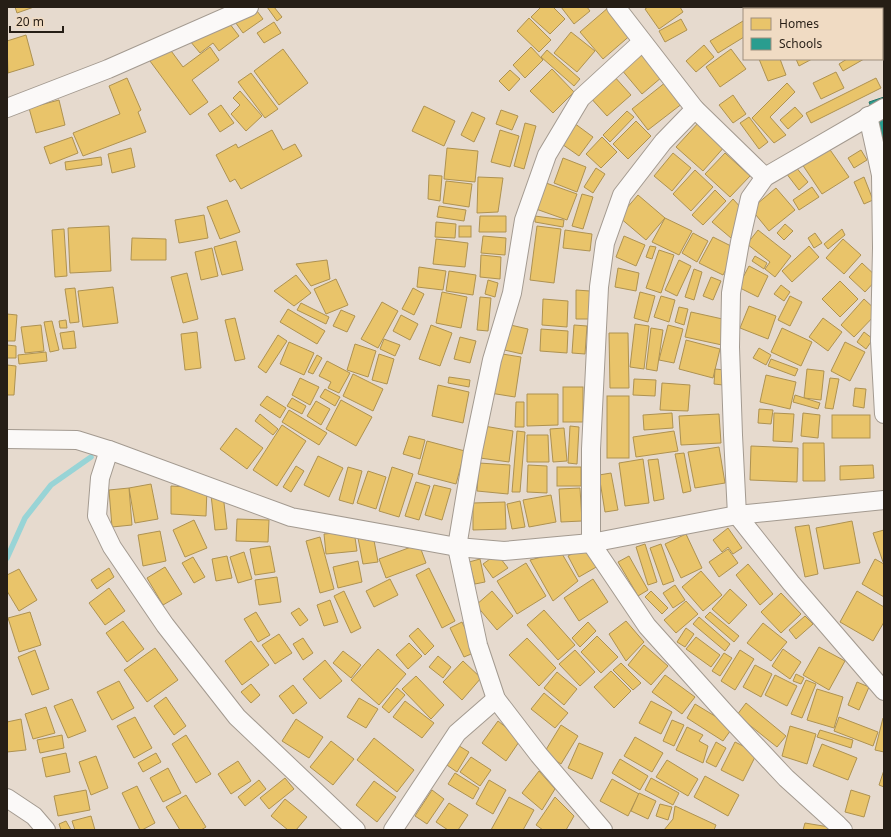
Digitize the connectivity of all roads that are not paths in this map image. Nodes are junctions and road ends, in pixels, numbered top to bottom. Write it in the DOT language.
graph roads {
  1 [pos="249,7"];
  2 [pos="616,7"];
  3 [pos="642,42"];
  4 [pos="7,108"];
  5 [pos="884,108"];
  6 [pos="695,109"];
  7 [pos="868,116"];
  8 [pos="765,177"];
  9 [pos="884,414"];
  10 [pos="7,439"];
  11 [pos="109,450"];
  12 [pos="884,500"];
  13 [pos="737,515"];
  14 [pos="591,543"];
  15 [pos="457,547"];
  16 [pos="884,691"];
  17 [pos="496,699"];
  18 [pos="7,798"];
  19 [pos="46,830"];
  20 [pos="356,830"];
  21 [pos="393,830"];
  22 [pos="603,830"];
  23 [pos="843,830"];
  1 -- 4 [label="street"];
  2 -- 3 [label="street"];
  3 -- 6 [label="street"];
  3 -- 15 [label="street"];
  5 -- 7 [label="street"];
  6 -- 8 [label="street"];
  6 -- 14 [label="street"];
  7 -- 8 [label="street"];
  7 -- 9 [label="street"];
  8 -- 13 [label="street"];
  10 -- 11 [label="street"];
  11 -- 15 [label="street"];
  11 -- 20 [label="street"];
  12 -- 13 [label="street"];
  13 -- 14 [label="street"];
  13 -- 16 [label="street"];
  14 -- 15 [label="street"];
  14 -- 23 [label="street"];
  15 -- 17 [label="street"];
  17 -- 21 [label="street"];
  17 -- 22 [label="street"];
  18 -- 19 [label="street"];
}
